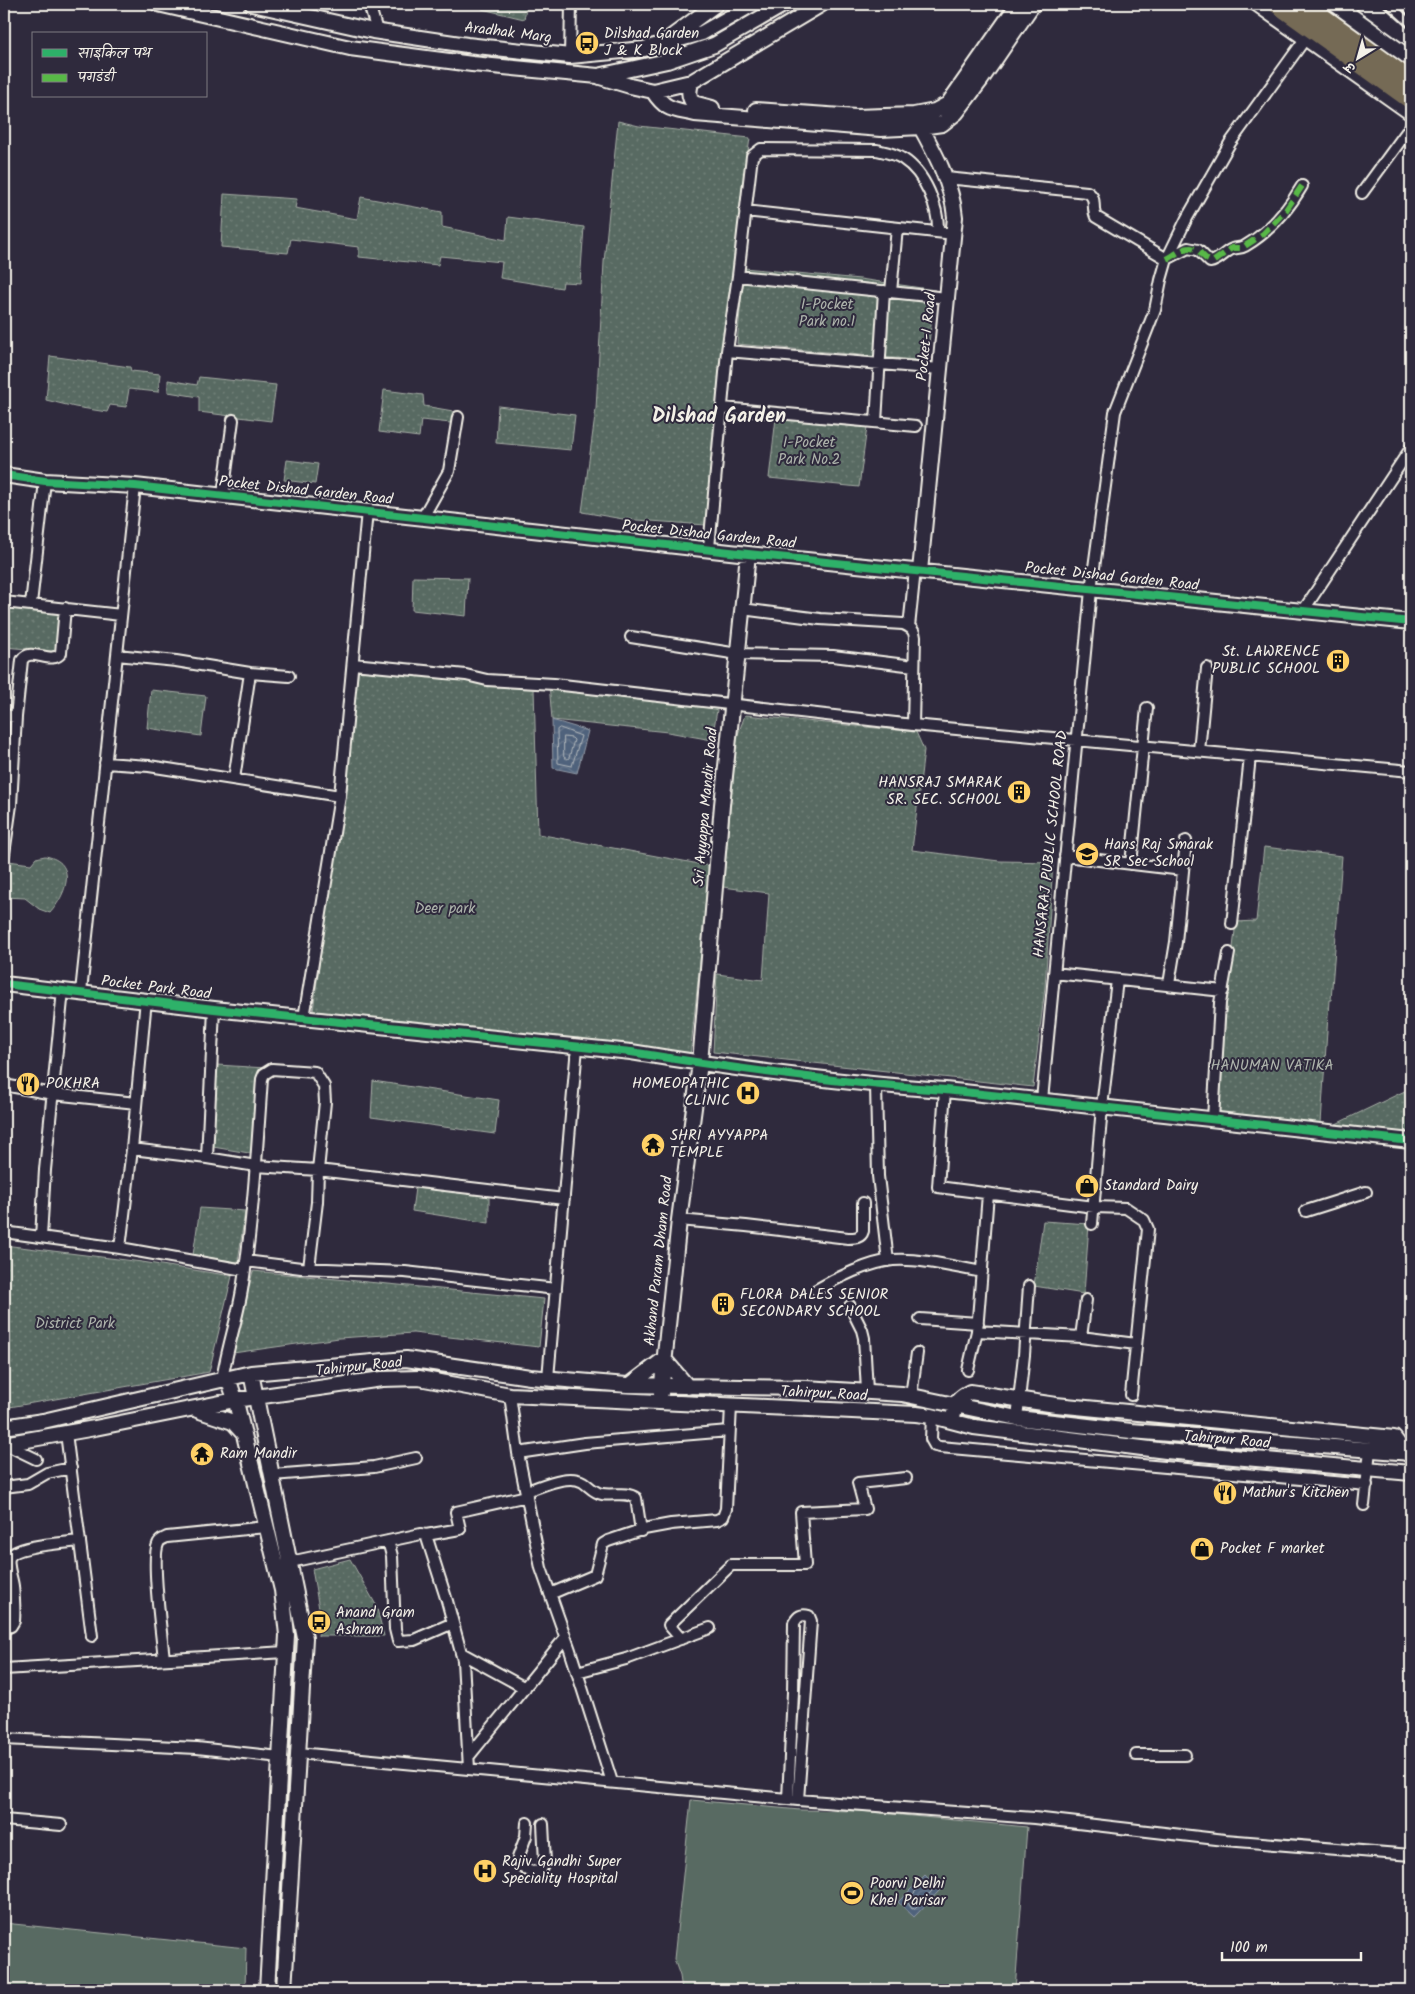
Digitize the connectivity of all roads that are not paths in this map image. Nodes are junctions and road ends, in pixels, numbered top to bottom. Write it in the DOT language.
graph roads {
  1 [pos="158,4"];
  2 [pos="252,4"];
  3 [pos="369,4"];
  4 [pos="571,4"];
  5 [pos="716,4"];
  6 [pos="753,4"];
  7 [pos="785,4"];
  8 [pos="822,4"];
  9 [pos="1018,4"];
  10 [pos="1033,4"];
  11 [pos="1257,4"];
  12 [pos="1277,4"];
  13 [pos="1304,4"];
  14 [pos="1345,6"];
  15 [pos="377,31"];
  16 [pos="405,36"];
  17 [pos="1305,39"];
  18 [pos="661,44"];
  19 [pos="373,51"];
  20 [pos="570,56"];
  21 [pos="1411,59"];
  22 [pos="598,76"];
  23 [pos="691,82"];
  24 [pos="1405,83"];
  25 [pos="653,91"];
  26 [pos="1411,100"];
  27 [pos="696,109"];
  28 [pos="1411,113"];
  29 [pos="917,121"];
  30 [pos="1411,126"];
  31 [pos="946,178"];
  32 [pos="1302,186"];
  33 [pos="1362,192"];
  34 [pos="745,211"];
  35 [pos="897,228"];
  36 [pos="938,232"];
  37 [pos="954,234"];
  38 [pos="1167,259"];
  39 [pos="738,276"];
  40 [pos="888,291"];
  41 [pos="948,298"];
  42 [pos="726,351"];
  43 [pos="879,365"];
  44 [pos="940,369"];
  45 [pos="723,408"];
  46 [pos="458,418"];
  47 [pos="233,420"];
  48 [pos="876,422"];
  49 [pos="916,426"];
  50 [pos="1411,448"];
  51 [pos="1408,462"];
  52 [pos="4,475"];
  53 [pos="45,481"];
  54 [pos="135,486"];
  55 [pos="223,495"];
  56 [pos="368,511"];
  57 [pos="423,517"];
  58 [pos="709,548"];
  59 [pos="748,554"];
  60 [pos="918,570"];
  61 [pos="1091,590"];
  62 [pos="4,602"];
  63 [pos="31,604"];
  64 [pos="65,608"];
  65 [pos="742,609"];
  66 [pos="1303,611"];
  67 [pos="121,615"];
  68 [pos="1411,622"];
  69 [pos="909,627"];
  70 [pos="631,637"];
  71 [pos="738,654"];
  72 [pos="117,655"];
  73 [pos="352,664"];
  74 [pos="914,666"];
  75 [pos="1207,668"];
  76 [pos="250,673"];
  77 [pos="289,676"];
  78 [pos="732,706"];
  79 [pos="1147,708"];
  80 [pos="4,716"];
  81 [pos="16,717"];
  82 [pos="913,725"];
  83 [pos="1076,742"];
  84 [pos="1143,747"];
  85 [pos="1199,751"];
  86 [pos="1250,757"];
  87 [pos="105,763"];
  88 [pos="1411,771"];
  89 [pos="234,779"];
  90 [pos="340,796"];
  91 [pos="1186,841"];
  92 [pos="4,854"];
  93 [pos="1065,856"];
  94 [pos="1131,864"];
  95 [pos="1183,870"];
  96 [pos="1232,924"];
  97 [pos="1229,953"];
  98 [pos="1054,972"];
  99 [pos="1117,980"];
  100 [pos="4,984"];
  101 [pos="1169,984"];
  102 [pos="63,990"];
  103 [pos="1222,991"];
  104 [pos="80,992"];
  105 [pos="146,1000"];
  106 [pos="214,1009"];
  107 [pos="304,1018"];
  108 [pos="576,1047"];
  109 [pos="700,1063"];
  110 [pos="4,1085"];
  111 [pos="876,1085"];
  112 [pos="945,1090"];
  113 [pos="53,1094"];
  114 [pos="1042,1100"];
  115 [pos="136,1103"];
  116 [pos="1102,1107"];
  117 [pos="1213,1119"];
  118 [pos="1411,1141"];
  119 [pos="132,1149"];
  120 [pos="207,1158"];
  121 [pos="256,1166"];
  122 [pos="318,1170"];
  123 [pos="1366,1192"];
  124 [pos="988,1194"];
  125 [pos="564,1199"];
  126 [pos="863,1203"];
  127 [pos="1094,1207"];
  128 [pos="1306,1212"];
  129 [pos="679,1220"];
  130 [pos="1092,1224"];
  131 [pos="4,1232"];
  132 [pos="41,1237"];
  133 [pos="120,1248"];
  134 [pos="888,1261"];
  135 [pos="245,1265"];
  136 [pos="309,1268"];
  137 [pos="982,1272"];
  138 [pos="1029,1286"];
  139 [pos="556,1289"];
  140 [pos="816,1290"];
  141 [pos="1086,1300"];
  142 [pos="850,1306"];
  143 [pos="920,1319"];
  144 [pos="978,1327"];
  145 [pos="1026,1333"];
  146 [pos="1081,1337"];
  147 [pos="1136,1344"];
  148 [pos="917,1353"];
  149 [pos="664,1358"];
  150 [pos="968,1370"];
  151 [pos="251,1373"];
  152 [pos="548,1378"];
  153 [pos="225,1379"];
  154 [pos="630,1385"];
  155 [pos="661,1386"];
  156 [pos="688,1387"];
  157 [pos="867,1392"];
  158 [pos="510,1395"];
  159 [pos="1131,1395"];
  160 [pos="911,1396"];
  161 [pos="256,1397"];
  162 [pos="1019,1399"];
  163 [pos="236,1400"];
  164 [pos="660,1403"];
  165 [pos="730,1406"];
  166 [pos="955,1406"];
  167 [pos="192,1409"];
  168 [pos="932,1416"];
  169 [pos="1017,1418"];
  170 [pos="953,1422"];
  171 [pos="4,1427"];
  172 [pos="729,1431"];
  173 [pos="242,1432"];
  174 [pos="1337,1432"];
  175 [pos="66,1433"];
  176 [pos="1213,1438"];
  177 [pos="4,1444"];
  178 [pos="1337,1447"];
  179 [pos="1370,1450"];
  180 [pos="518,1453"];
  181 [pos="1408,1453"];
  182 [pos="1212,1455"];
  183 [pos="416,1458"];
  184 [pos="36,1459"];
  185 [pos="71,1468"];
  186 [pos="1368,1469"];
  187 [pos="1411,1473"];
  188 [pos="272,1475"];
  189 [pos="906,1478"];
  190 [pos="1367,1485"];
  191 [pos="4,1487"];
  192 [pos="526,1494"];
  193 [pos="1364,1505"];
  194 [pos="266,1527"];
  195 [pos="641,1530"];
  196 [pos="426,1535"];
  197 [pos="80,1541"];
  198 [pos="388,1541"];
  199 [pos="290,1562"];
  200 [pos="550,1594"];
  201 [pos="453,1623"];
  202 [pos="4,1628"];
  203 [pos="710,1628"];
  204 [pos="92,1636"];
  205 [pos="566,1638"];
  206 [pos="681,1638"];
  207 [pos="286,1652"];
  208 [pos="461,1653"];
  209 [pos="164,1659"];
  210 [pos="4,1669"];
  211 [pos="577,1672"];
  212 [pos="525,1688"];
  213 [pos="4,1739"];
  214 [pos="298,1753"];
  215 [pos="1136,1754"];
  216 [pos="1185,1755"];
  217 [pos="280,1756"];
  218 [pos="468,1756"];
  219 [pos="469,1769"];
  220 [pos="612,1782"];
  221 [pos="793,1800"];
  222 [pos="4,1820"];
  223 [pos="527,1823"];
  224 [pos="543,1824"];
  225 [pos="61,1825"];
  226 [pos="1411,1856"];
  227 [pos="267,1990"];
  228 [pos="284,1990"];
  1 -- 19 [label="main road"];
  2 -- 15 [label="main road, Aradhak Marg"];
  3 -- 15 [label="street"];
  4 -- 20 [label="street"];
  5 -- 18 [label="main road"];
  6 -- 18 [label="main road, Aradhak Marg"];
  7 -- 22 [label="main road"];
  8 -- 23 [label="main road"];
  9 -- 29 [label="main road"];
  10 -- 29 [label="main road"];
  11 -- 17 [label="main road"];
  12 -- 24 [label="highway"];
  13 -- 24 [label="highway"];
  14 -- 21 [label="main road"];
  15 -- 16 [label="main road, Aradhak Marg"];
  16 -- 19 [label="main road"];
  16 -- 20 [label="main road, Aradhak Marg"];
  17 -- 28 [label="main road"];
  17 -- 38 [label="street, HANSARAJ PUBLIC SCHOOL ROAD"];
  18 -- 20 [label="main road, Aradhak Marg"];
  19 -- 22 [label="main road"];
  22 -- 25 [label="main road"];
  23 -- 25 [label="main road"];
  23 -- 27 [label="main road"];
  24 -- 26 [label="highway"];
  25 -- 27 [label="main road"];
  27 -- 29 [label="main road"];
  29 -- 31 [label="main road, Pocket-I Road"];
  30 -- 33 [label="street"];
  31 -- 37 [label="main road, Pocket-I Road"];
  31 -- 38 [label="street"];
  32 -- 38 [label="street"];
  34 -- 35 [label="street"];
  34 -- 36 [label="street"];
  34 -- 39 [label="street"];
  35 -- 36 [label="street"];
  35 -- 40 [label="street"];
  36 -- 37 [label="street"];
  37 -- 41 [label="main road, Pocket-I Road"];
  38 -- 61 [label="street, HANSARAJ PUBLIC SCHOOL ROAD"];
  39 -- 40 [label="street"];
  39 -- 42 [label="street"];
  40 -- 41 [label="street"];
  40 -- 43 [label="street"];
  41 -- 44 [label="main road, Pocket-I Road"];
  42 -- 43 [label="street"];
  42 -- 45 [label="street"];
  43 -- 44 [label="street"];
  43 -- 48 [label="street"];
  44 -- 60 [label="main road, Pocket-I Road"];
  45 -- 48 [label="street"];
  45 -- 58 [label="street"];
  46 -- 57 [label="street"];
  47 -- 55 [label="street"];
  48 -- 49 [label="street"];
  50 -- 51 [label="street"];
  51 -- 66 [label="street"];
  52 -- 53 [label="main road, Pocket Dishad Garden Road"];
  53 -- 54 [label="main road, Pocket Dishad Garden Road"];
  53 -- 63 [label="street"];
  54 -- 55 [label="main road, Pocket Dishad Garden Road"];
  54 -- 67 [label="street"];
  55 -- 56 [label="main road, Pocket Dishad Garden Road"];
  56 -- 57 [label="main road, Pocket Dishad Garden Road"];
  56 -- 73 [label="street"];
  57 -- 58 [label="main road, Pocket Dishad Garden Road"];
  58 -- 59 [label="main road, Pocket Dishad Garden Road"];
  59 -- 60 [label="main road, Pocket Dishad Garden Road"];
  59 -- 65 [label="main road, Sri Ayyappa Mandir Road"];
  60 -- 61 [label="main road, Pocket Dishad Garden Road"];
  60 -- 69 [label="street"];
  61 -- 66 [label="main road, Pocket Dishad Garden Road"];
  61 -- 83 [label="street, HANSARAJ PUBLIC SCHOOL ROAD"];
  62 -- 63 [label="street"];
  63 -- 64 [label="street"];
  64 -- 67 [label="street"];
  64 -- 81 [label="street"];
  65 -- 69 [label="street"];
  65 -- 71 [label="main road, Sri Ayyappa Mandir Road"];
  66 -- 68 [label="main road, Pocket Dishad Garden Road"];
  67 -- 72 [label="street"];
  69 -- 74 [label="street"];
  70 -- 71 [label="street"];
  71 -- 74 [label="street"];
  71 -- 78 [label="main road, Sri Ayyappa Mandir Road"];
  72 -- 76 [label="street"];
  72 -- 87 [label="street"];
  73 -- 78 [label="street"];
  73 -- 90 [label="street"];
  74 -- 82 [label="street"];
  75 -- 85 [label="street"];
  76 -- 77 [label="street"];
  76 -- 89 [label="street"];
  78 -- 82 [label="street"];
  78 -- 109 [label="main road, Sri Ayyappa Mandir Road"];
  79 -- 84 [label="street"];
  80 -- 81 [label="street"];
  81 -- 92 [label="street"];
  82 -- 83 [label="street"];
  83 -- 84 [label="street"];
  83 -- 93 [label="street, HANSARAJ PUBLIC SCHOOL ROAD"];
  84 -- 85 [label="street"];
  84 -- 94 [label="street"];
  85 -- 86 [label="street"];
  86 -- 88 [label="street"];
  86 -- 96 [label="street"];
  87 -- 89 [label="street"];
  87 -- 104 [label="street"];
  89 -- 90 [label="street"];
  90 -- 107 [label="street"];
  91 -- 95 [label="street"];
  93 -- 94 [label="street"];
  93 -- 98 [label="street, HANSARAJ PUBLIC SCHOOL ROAD"];
  94 -- 95 [label="street"];
  95 -- 101 [label="street"];
  97 -- 103 [label="street"];
  98 -- 99 [label="street"];
  98 -- 114 [label="street, HANSARAJ PUBLIC SCHOOL ROAD"];
  99 -- 101 [label="street"];
  99 -- 116 [label="street"];
  100 -- 102 [label="main road, Pocket Park Road"];
  101 -- 103 [label="street"];
  102 -- 104 [label="main road, Pocket Park Road"];
  102 -- 113 [label="street"];
  103 -- 117 [label="street"];
  104 -- 105 [label="main road, Pocket Park Road"];
  105 -- 106 [label="main road, Pocket Park Road"];
  105 -- 115 [label="street"];
  106 -- 107 [label="main road, Pocket Park Road"];
  106 -- 120 [label="street"];
  107 -- 108 [label="main road, Pocket Park Road"];
  108 -- 109 [label="main road, Pocket Park Road"];
  108 -- 125 [label="street"];
  109 -- 111 [label="main road, Pocket Park Road"];
  109 -- 129 [label="main road, Akhand Param Dham Road"];
  110 -- 113 [label="street"];
  111 -- 112 [label="main road, Pocket Park Road"];
  111 -- 134 [label="street"];
  112 -- 114 [label="main road, Pocket Park Road"];
  112 -- 124 [label="street"];
  113 -- 115 [label="street"];
  113 -- 132 [label="street"];
  114 -- 116 [label="main road, Pocket Park Road"];
  115 -- 119 [label="street"];
  116 -- 117 [label="main road, Pocket Park Road"];
  116 -- 127 [label="street"];
  117 -- 118 [label="main road, Pocket Park Road"];
  119 -- 120 [label="street"];
  119 -- 133 [label="street"];
  120 -- 121 [label="street"];
  121 -- 122 [label="street"];
  121 -- 122 [label="street"];
  121 -- 135 [label="street"];
  122 -- 125 [label="street"];
  122 -- 136 [label="street"];
  123 -- 128 [label="street"];
  124 -- 127 [label="street"];
  124 -- 137 [label="street"];
  125 -- 139 [label="street"];
  126 -- 129 [label="street"];
  127 -- 130 [label="street"];
  127 -- 147 [label="street"];
  129 -- 149 [label="main road, Akhand Param Dham Road"];
  131 -- 132 [label="street"];
  132 -- 133 [label="street"];
  133 -- 135 [label="street"];
  134 -- 137 [label="street"];
  134 -- 140 [label="street"];
  135 -- 136 [label="street"];
  135 -- 153 [label="street"];
  136 -- 139 [label="street"];
  137 -- 144 [label="street"];
  138 -- 145 [label="street"];
  139 -- 152 [label="street"];
  141 -- 146 [label="street"];
  142 -- 157 [label="street"];
  143 -- 144 [label="street"];
  144 -- 145 [label="street"];
  144 -- 150 [label="street"];
  145 -- 146 [label="street"];
  145 -- 162 [label="street"];
  146 -- 147 [label="street"];
  147 -- 159 [label="street"];
  148 -- 160 [label="street"];
  149 -- 154 [label="main road"];
  149 -- 155 [label="main road, Akhand Param Dham Road"];
  149 -- 156 [label="main road"];
  151 -- 152 [label="main road, Tahirpur Road"];
  151 -- 153 [label="main road, Tahirpur Road"];
  151 -- 161 [label="main road"];
  152 -- 154 [label="main road, Tahirpur Road"];
  153 -- 163 [label="main road"];
  153 -- 171 [label="main road, Tahirpur Road"];
  154 -- 155 [label="main road, Tahirpur Road"];
  155 -- 156 [label="main road, Tahirpur Road"];
  155 -- 164 [label="main road, Akhand Param Dham Road"];
  156 -- 157 [label="main road, Tahirpur Road"];
  157 -- 160 [label="main road, Tahirpur Road"];
  158 -- 161 [label="main road, Tahirpur Road"];
  158 -- 164 [label="main road, Tahirpur Road"];
  158 -- 180 [label="street"];
  160 -- 166 [label="main road, Tahirpur Road"];
  161 -- 163 [label="main road, Tahirpur Road"];
  161 -- 188 [label="main road"];
  162 -- 166 [label="main road"];
  162 -- 169 [label="street"];
  162 -- 174 [label="main road"];
  163 -- 167 [label="main road, Tahirpur Road"];
  163 -- 173 [label="main road"];
  164 -- 165 [label="main road, Tahirpur Road"];
  165 -- 168 [label="main road, Tahirpur Road"];
  165 -- 172 [label="street"];
  166 -- 169 [label="main road, Tahirpur Road"];
  166 -- 170 [label="main road"];
  167 -- 173 [label="main road"];
  167 -- 175 [label="main road, Tahirpur Road"];
  168 -- 170 [label="main road, Tahirpur Road"];
  168 -- 190 [label="street"];
  169 -- 176 [label="main road, Tahirpur Road"];
  170 -- 182 [label="main road, Tahirpur Road"];
  172 -- 180 [label="street"];
  172 -- 195 [label="street"];
  173 -- 194 [label="main road"];
  174 -- 178 [label="main road"];
  174 -- 181 [label="main road"];
  175 -- 177 [label="main road, Tahirpur Road"];
  175 -- 185 [label="street"];
  176 -- 178 [label="main road, Tahirpur Road"];
  176 -- 182 [label="main road"];
  177 -- 184 [label="street"];
  178 -- 179 [label="main road, Tahirpur Road"];
  179 -- 181 [label="main road, Tahirpur Road"];
  179 -- 186 [label="street"];
  180 -- 192 [label="street"];
  182 -- 186 [label="main road, Tahirpur Road"];
  183 -- 188 [label="street"];
  185 -- 191 [label="street"];
  185 -- 197 [label="street"];
  186 -- 187 [label="main road, Tahirpur Road"];
  186 -- 190 [label="street"];
  188 -- 199 [label="main road"];
  189 -- 206 [label="street"];
  190 -- 193 [label="street"];
  192 -- 195 [label="street"];
  192 -- 196 [label="street"];
  192 -- 200 [label="street"];
  194 -- 207 [label="main road"];
  194 -- 209 [label="street"];
  195 -- 200 [label="street"];
  196 -- 198 [label="street"];
  196 -- 201 [label="street"];
  197 -- 202 [label="street"];
  197 -- 204 [label="street"];
  198 -- 199 [label="street"];
  198 -- 201 [label="street"];
  199 -- 214 [label="main road"];
  200 -- 205 [label="street"];
  201 -- 208 [label="street"];
  203 -- 206 [label="street"];
  205 -- 211 [label="street"];
  205 -- 212 [label="street"];
  206 -- 211 [label="street"];
  207 -- 209 [label="street"];
  207 -- 217 [label="main road"];
  208 -- 212 [label="street"];
  208 -- 218 [label="street"];
  209 -- 210 [label="street"];
  211 -- 220 [label="street"];
  212 -- 218 [label="street"];
  213 -- 217 [label="street"];
  214 -- 219 [label="street"];
  214 -- 228 [label="main road"];
  215 -- 216 [label="street"];
  217 -- 227 [label="main road"];
  218 -- 219 [label="street"];
  219 -- 220 [label="street"];
  220 -- 221 [label="street"];
  221 -- 221 [label="street"];
  221 -- 226 [label="street"];
  222 -- 225 [label="street"];
  223 -- 224 [label="street"];
}
